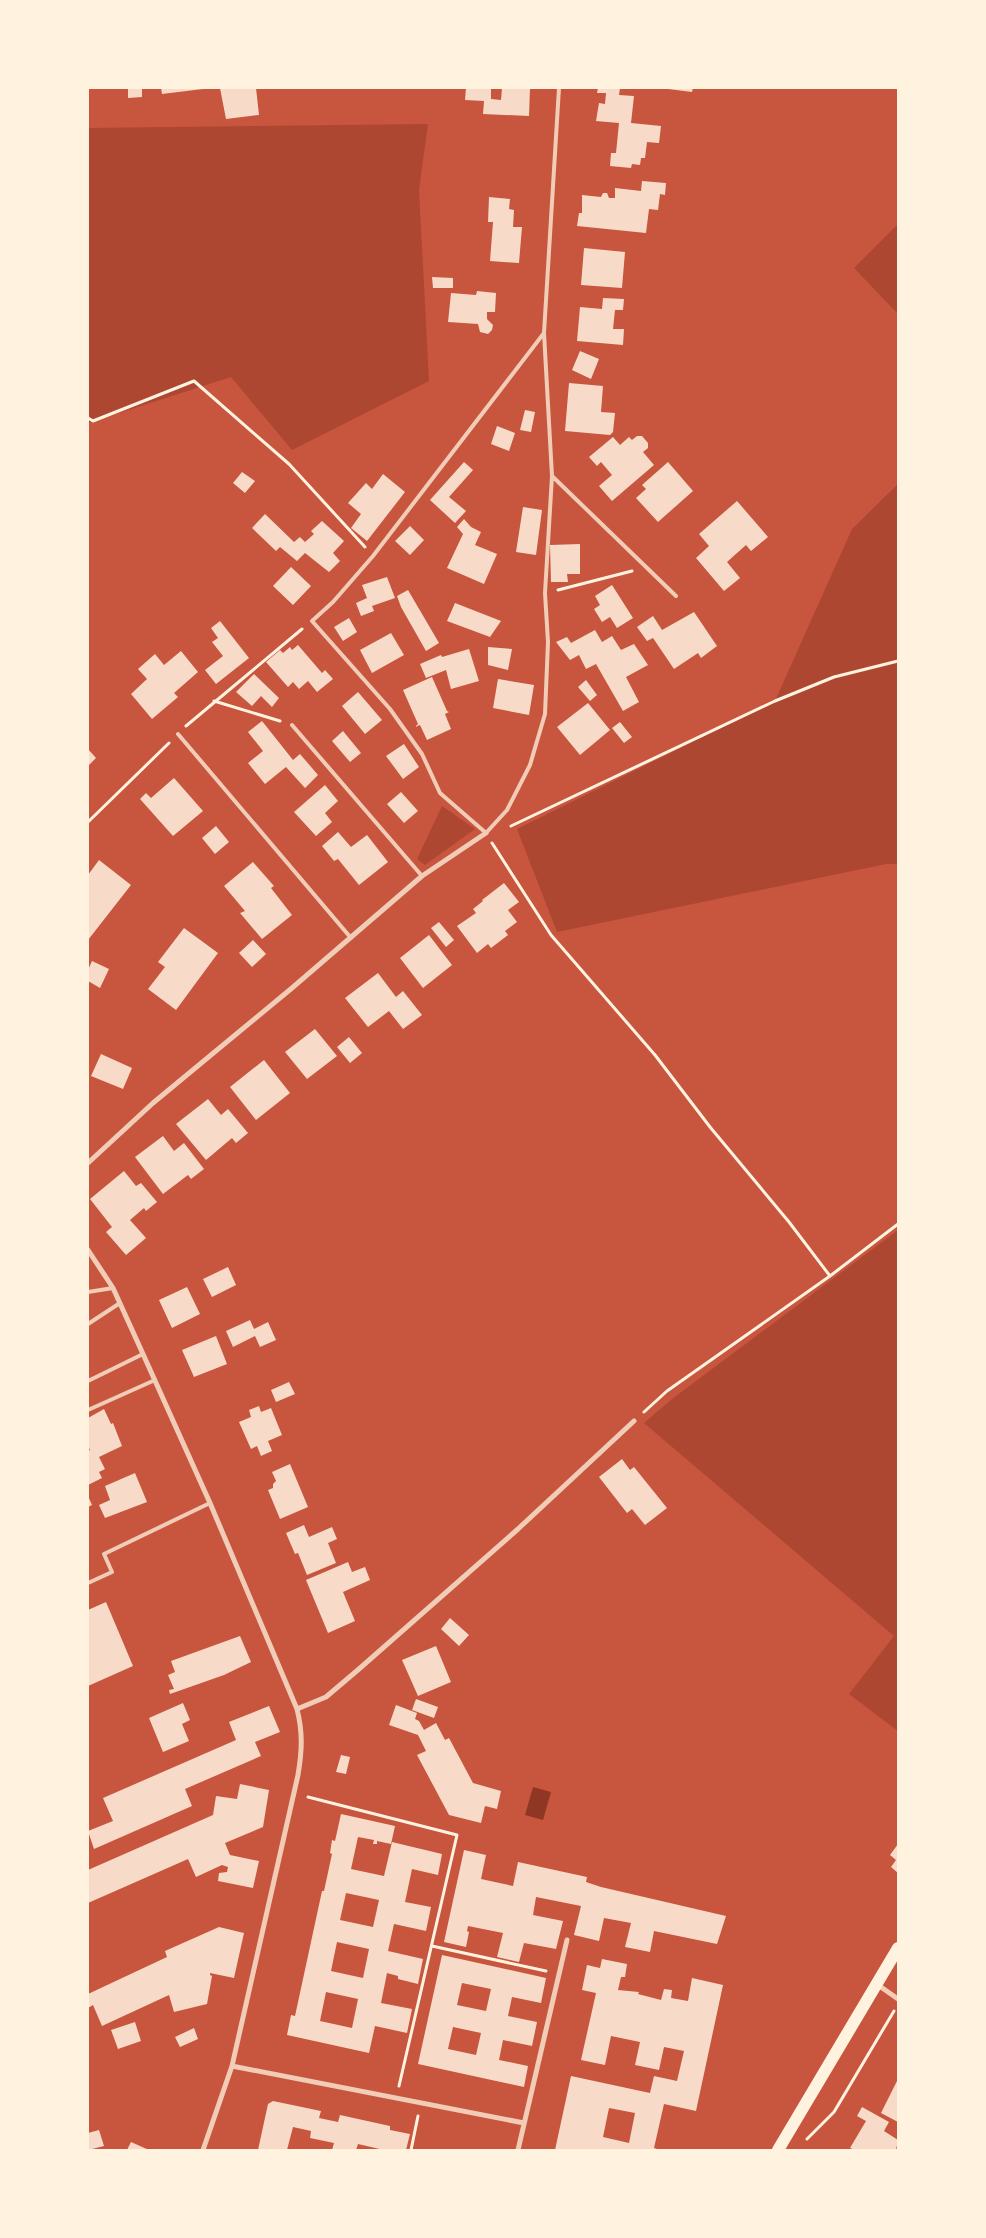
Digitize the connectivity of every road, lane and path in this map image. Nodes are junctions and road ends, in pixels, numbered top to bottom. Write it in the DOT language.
graph roads {
  1 [pos="559,88"];
  2 [pos="544,333"];
  3 [pos="88,418"];
  4 [pos="552,476"];
  5 [pos="373,556"];
  6 [pos="645,568"];
  7 [pos="545,593"];
  8 [pos="676,596"];
  9 [pos="312,621"];
  10 [pos="898,661"];
  11 [pos="214,701"];
  12 [pos="292,724"];
  13 [pos="178,734"];
  14 [pos="88,822"];
  15 [pos="486,833"];
  16 [pos="422,876"];
  17 [pos="351,938"];
  18 [pos="88,1163"];
  19 [pos="898,1224"];
  20 [pos="88,1250"];
  21 [pos="830,1276"];
  22 [pos="112,1288"];
  23 [pos="88,1292"];
  24 [pos="120,1303"];
  25 [pos="88,1324"];
  26 [pos="143,1354"];
  27 [pos="155,1380"];
  28 [pos="88,1381"];
  29 [pos="88,1410"];
  30 [pos="634,1421"];
  31 [pos="210,1503"];
  32 [pos="88,1583"];
  33 [pos="297,1709"];
  34 [pos="294,1793"];
  35 [pos="568,1940"];
  36 [pos="432,1946"];
  37 [pos="898,1948"];
  38 [pos="559,1974"];
  39 [pos="877,1985"];
  40 [pos="898,1999"];
  41 [pos="898,2004"];
  42 [pos="232,2066"];
  43 [pos="396,2098"];
  44 [pos="421,2103"];
  45 [pos="524,2123"];
  46 [pos="805,2141"];
  47 [pos="203,2150"];
  48 [pos="411,2150"];
  49 [pos="518,2150"];
  50 [pos="778,2150"];
  1 -- 2 [label="lane"];
  2 -- 4 [label="lane"];
  2 -- 5 [label="lane"];
  3 -- 5 [label="path"];
  4 -- 6 [label="lane"];
  4 -- 7 [label="lane"];
  5 -- 9 [label="lane"];
  6 -- 7 [label="path"];
  6 -- 8 [label="lane"];
  7 -- 15 [label="lane"];
  9 -- 11 [label="path"];
  9 -- 15 [label="lane"];
  10 -- 15 [label="path"];
  11 -- 12 [label="path"];
  11 -- 13 [label="path"];
  12 -- 16 [label="lane"];
  13 -- 14 [label="path"];
  13 -- 17 [label="lane"];
  15 -- 16 [label="street"];
  15 -- 21 [label="path"];
  16 -- 17 [label="street"];
  17 -- 18 [label="street"];
  19 -- 21 [label="path"];
  20 -- 22 [label="street"];
  21 -- 30 [label="path"];
  22 -- 23 [label="lane"];
  22 -- 24 [label="street"];
  24 -- 25 [label="lane"];
  24 -- 26 [label="street"];
  26 -- 27 [label="street"];
  26 -- 28 [label="lane"];
  27 -- 29 [label="lane"];
  27 -- 31 [label="street"];
  30 -- 33 [label="street"];
  31 -- 32 [label="lane"];
  31 -- 33 [label="street"];
  33 -- 34 [label="street"];
  34 -- 36 [label="path"];
  34 -- 42 [label="street"];
  35 -- 38 [label="street"];
  36 -- 38 [label="path"];
  36 -- 43 [label="path"];
  37 -- 39 [label="main road"];
  38 -- 45 [label="street"];
  39 -- 40 [label="street"];
  39 -- 50 [label="main road"];
  41 -- 46 [label="path"];
  42 -- 43 [label="street"];
  42 -- 47 [label="street"];
  43 -- 44 [label="street"];
  44 -- 45 [label="street"];
  44 -- 48 [label="path"];
  45 -- 49 [label="street"];
}
